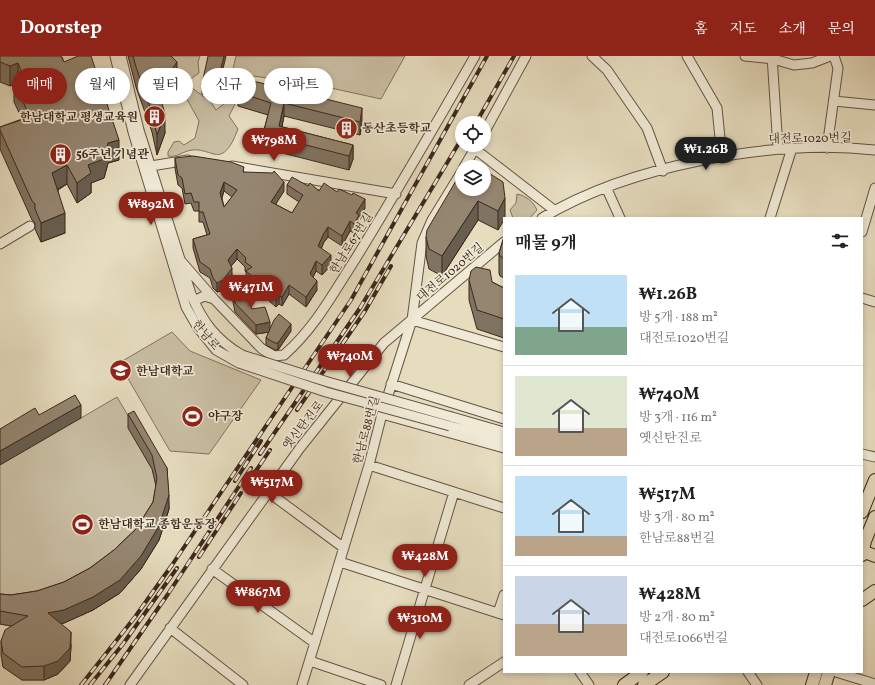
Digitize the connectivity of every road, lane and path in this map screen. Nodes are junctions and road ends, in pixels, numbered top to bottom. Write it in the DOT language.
graph roads {
  1 [pos="115,56"];
  2 [pos="122,56"];
  3 [pos="475,56"];
  4 [pos="526,56"];
  5 [pos="592,56"];
  6 [pos="688,56"];
  7 [pos="744,56"];
  8 [pos="830,56"];
  9 [pos="834,56"];
  10 [pos="772,58"];
  11 [pos="834,101"];
  12 [pos="875,105"];
  13 [pos="491,120"];
  14 [pos="778,148"];
  15 [pos="792,148"];
  16 [pos="827,148"];
  17 [pos="875,150"];
  18 [pos="482,152"];
  19 [pos="722,158"];
  20 [pos="201,161"];
  21 [pos="224,165"];
  22 [pos="151,166"];
  23 [pos="663,171"];
  24 [pos="455,182"];
  25 [pos="606,188"];
  26 [pos="875,188"];
  27 [pos="396,194"];
  28 [pos="554,210"];
  29 [pos="544,217"];
  30 [pos="620,217"];
  31 [pos="770,217"];
  32 [pos="30,226"];
  33 [pos="863,229"];
  34 [pos="503,243"];
  35 [pos="0,244"];
  36 [pos="181,261"];
  37 [pos="863,298"];
  38 [pos="214,299"];
  39 [pos="194,301"];
  40 [pos="875,302"];
  41 [pos="412,320"];
  42 [pos="503,347"];
  43 [pos="240,359"];
  44 [pos="391,384"];
  45 [pos="382,414"];
  46 [pos="503,420"];
  47 [pos="451,421"];
  48 [pos="503,432"];
  49 [pos="503,440"];
  50 [pos="503,448"];
  51 [pos="863,454"];
  52 [pos="875,457"];
  53 [pos="369,465"];
  54 [pos="875,479"];
  55 [pos="863,491"];
  56 [pos="268,492"];
  57 [pos="454,492"];
  58 [pos="503,508"];
  59 [pos="863,509"];
  60 [pos="875,517"];
  61 [pos="864,547"];
  62 [pos="344,548"];
  63 [pos="875,556"];
  64 [pos="340,562"];
  65 [pos="212,569"];
  66 [pos="425,589"];
  67 [pos="875,591"];
  68 [pos="863,599"];
  69 [pos="503,602"];
  70 [pos="501,614"];
  71 [pos="170,628"];
  72 [pos="315,642"];
  73 [pos="310,661"];
  74 [pos="503,663"];
  75 [pos="581,673"];
  76 [pos="641,673"];
  77 [pos="662,673"];
  78 [pos="749,673"];
  79 [pos="816,673"];
  80 [pos="829,673"];
  81 [pos="839,673"];
  82 [pos="234,682"];
  83 [pos="875,684"];
  84 [pos="130,685"];
  85 [pos="243,685"];
  86 [pos="302,685"];
  87 [pos="380,685"];
  88 [pos="396,685"];
  89 [pos="469,685"];
  90 [pos="589,685"];
  91 [pos="624,685"];
  92 [pos="644,685"];
  93 [pos="757,685"];
  94 [pos="812,685"];
  95 [pos="825,685"];
  1 -- 43 [label="street, 한남로"];
  2 -- 22 [label="street, 한남로"];
  3 -- 27 [label="street, 한남로67번길"];
  4 -- 13 [label="street"];
  5 -- 23 [label="street"];
  6 -- 19 [label="street"];
  7 -- 10 [label="street"];
  8 -- 10 [label="street"];
  9 -- 11 [label="street"];
  10 -- 14 [label="street"];
  11 -- 12 [label="street"];
  11 -- 16 [label="street"];
  14 -- 15 [label="street, 대전로1020번길"];
  14 -- 19 [label="street, 대전로1020번길"];
  15 -- 16 [label="street, 대전로1020번길"];
  15 -- 31 [label="street"];
  16 -- 17 [label="street, 대전로1020번길"];
  18 -- 28 [label="street"];
  19 -- 23 [label="street, 대전로1020번길"];
  20 -- 22 [label="street"];
  21 -- 27 [label="street"];
  22 -- 36 [label="street, 한남로"];
  23 -- 25 [label="street, 대전로1020번길"];
  24 -- 41 [label="street"];
  25 -- 28 [label="street, 대전로1020번길"];
  25 -- 30 [label="street"];
  26 -- 33 [label="street"];
  27 -- 38 [label="street, 한남로67번길"];
  28 -- 29 [label="street, 대전로1020번길"];
  32 -- 35 [label="street"];
  34 -- 41 [label="street, 대전로1020번길"];
  36 -- 38 [label="street, 한남로67번길"];
  36 -- 39 [label="street, 한남로"];
  37 -- 40 [label="street"];
  38 -- 39 [label="street"];
  39 -- 43 [label="street, 한남로"];
  41 -- 42 [label="street"];
  41 -- 44 [label="street, 한남로88번길"];
  41 -- 56 [label="street, 옛신탄진로"];
  43 -- 47 [label="street, 한남로, bridge"];
  44 -- 45 [label="street, 한남로88번길"];
  44 -- 46 [label="street"];
  45 -- 50 [label="street"];
  45 -- 53 [label="street, 한남로88번길"];
  47 -- 48 [label="street, 한남로"];
  47 -- 49 [label="street, 한남로"];
  51 -- 52 [label="street"];
  53 -- 57 [label="street"];
  53 -- 62 [label="street, 한남로88번길"];
  54 -- 55 [label="main road"];
  54 -- 59 [label="main road"];
  56 -- 62 [label="street"];
  56 -- 65 [label="street, 옛신탄진로"];
  57 -- 58 [label="street"];
  57 -- 66 [label="street"];
  60 -- 61 [label="main road"];
  61 -- 63 [label="main road"];
  62 -- 64 [label="street, 한남로88번길"];
  64 -- 66 [label="street"];
  64 -- 72 [label="street, 한남로88번길"];
  65 -- 71 [label="street, 옛신탄진로"];
  65 -- 72 [label="street"];
  66 -- 70 [label="street"];
  66 -- 88 [label="street"];
  67 -- 68 [label="main road"];
  69 -- 70 [label="street"];
  71 -- 82 [label="street"];
  71 -- 84 [label="street, 옛신탄진로"];
  72 -- 73 [label="street, 한남로88번길"];
  73 -- 86 [label="street, 한남로88번길"];
  73 -- 87 [label="street"];
  74 -- 89 [label="street"];
  75 -- 90 [label="street"];
  76 -- 91 [label="main road"];
  77 -- 92 [label="main road"];
  78 -- 93 [label="street"];
  79 -- 94 [label="main road"];
  80 -- 95 [label="main road"];
  81 -- 83 [label="street"];
  82 -- 85 [label="street"];
}
